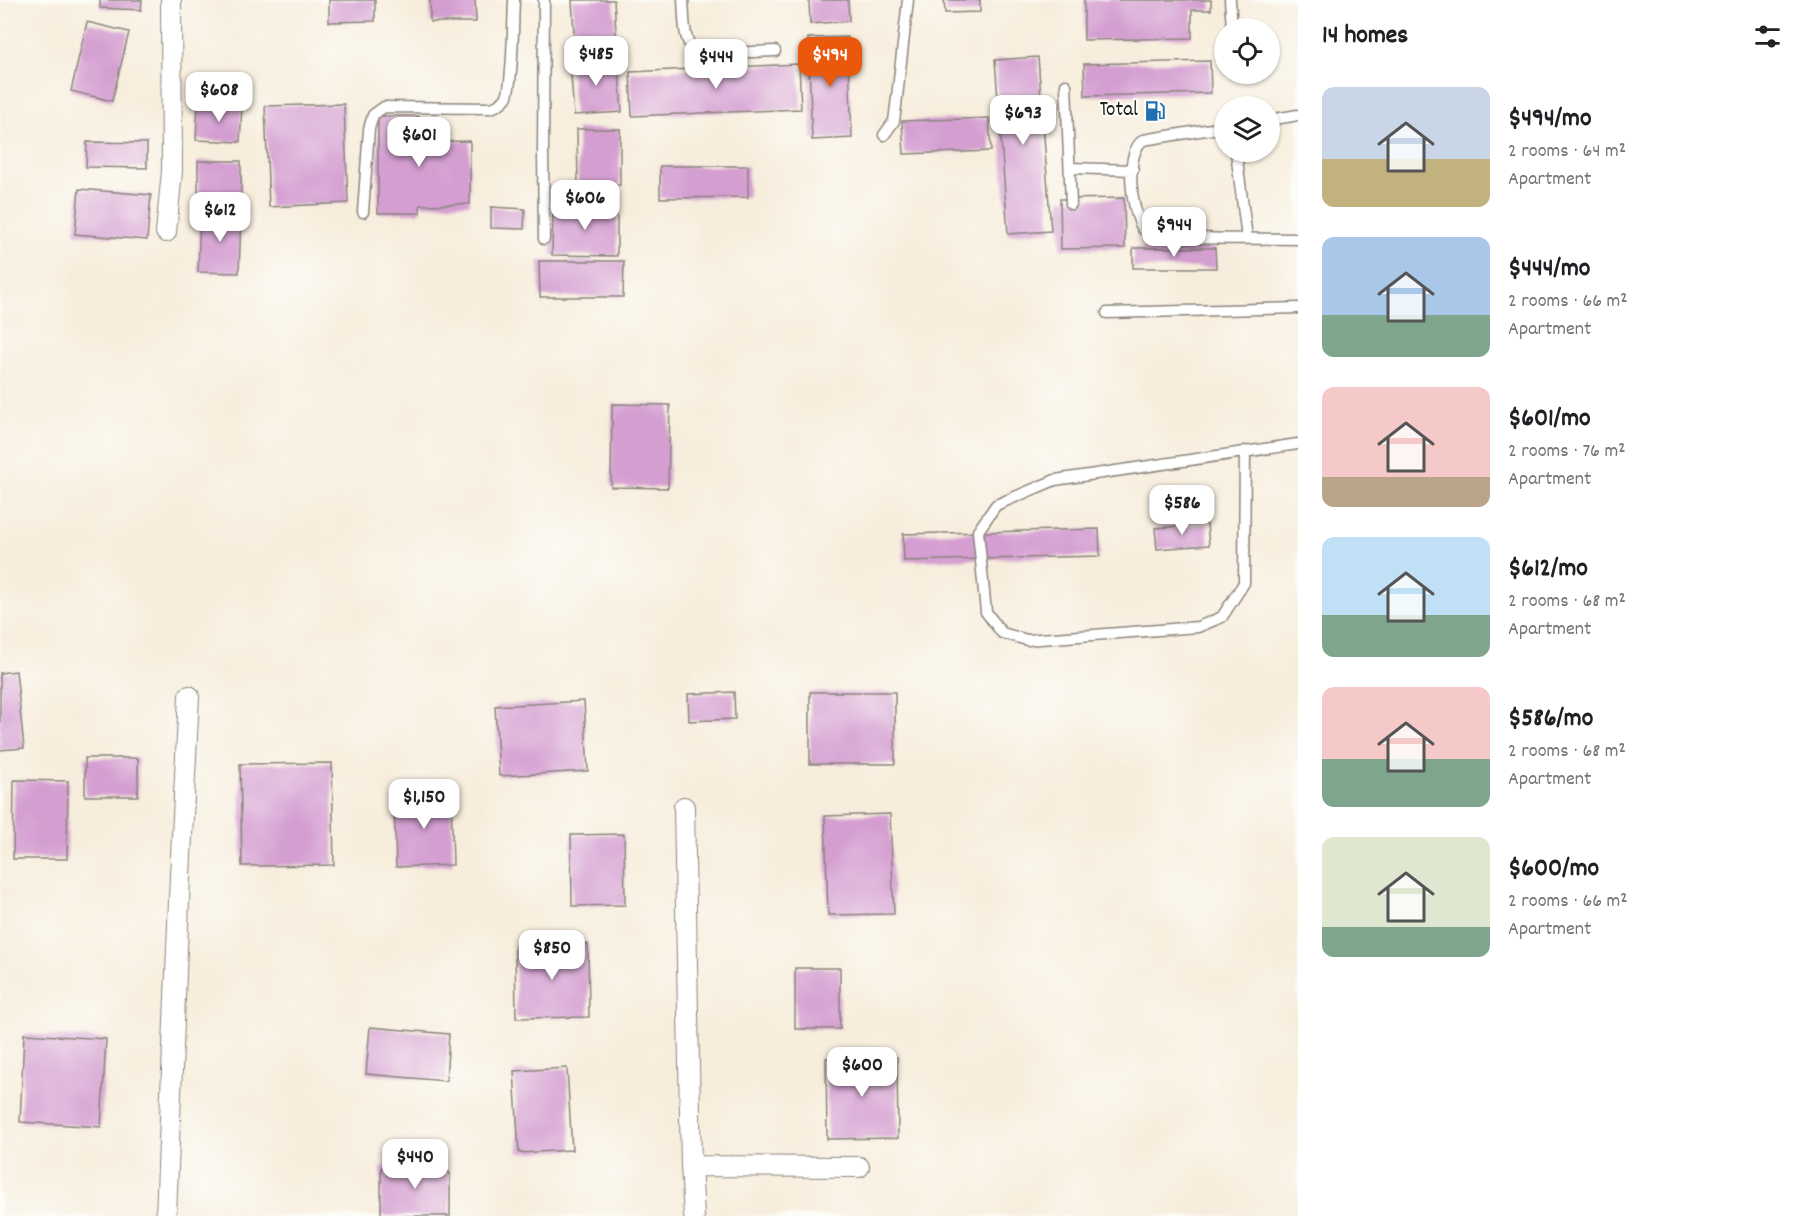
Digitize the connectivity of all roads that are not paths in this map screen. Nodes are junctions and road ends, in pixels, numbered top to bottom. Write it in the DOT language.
graph roads {
  1 [pos="171,0"];
  2 [pos="514,0"];
  3 [pos="544,0"];
  4 [pos="683,0"];
  5 [pos="908,0"];
  6 [pos="1230,0"];
  7 [pos="1231,18"];
  8 [pos="775,51"];
  9 [pos="1066,85"];
  10 [pos="1298,115"];
  11 [pos="1280,118"];
  12 [pos="1214,129"];
  13 [pos="884,135"];
  14 [pos="1237,162"];
  15 [pos="1070,168"];
  16 [pos="1133,170"];
  17 [pos="1071,204"];
  18 [pos="363,212"];
  19 [pos="166,232"];
  20 [pos="1247,238"];
  21 [pos="544,239"];
  22 [pos="1298,239"];
  23 [pos="1298,308"];
  24 [pos="1107,313"];
  25 [pos="1298,444"];
  26 [pos="1245,452"];
  27 [pos="189,696"];
  28 [pos="684,807"];
  29 [pos="692,1166"];
  30 [pos="860,1167"];
  31 [pos="166,1216"];
  32 [pos="694,1216"];
  1 -- 19 [label="street"];
  2 -- 18 [label="lane"];
  3 -- 21 [label="lane"];
  4 -- 8 [label="lane"];
  5 -- 13 [label="lane"];
  6 -- 7 [label="lane"];
  9 -- 15 [label="lane"];
  10 -- 11 [label="lane"];
  12 -- 16 [label="lane"];
  14 -- 20 [label="lane"];
  15 -- 16 [label="lane"];
  15 -- 17 [label="lane"];
  16 -- 20 [label="lane"];
  20 -- 22 [label="lane"];
  23 -- 24 [label="lane"];
  25 -- 26 [label="lane"];
  26 -- 26 [label="lane"];
  27 -- 31 [label="street"];
  28 -- 29 [label="street"];
  29 -- 30 [label="street"];
  29 -- 32 [label="street"];
}
